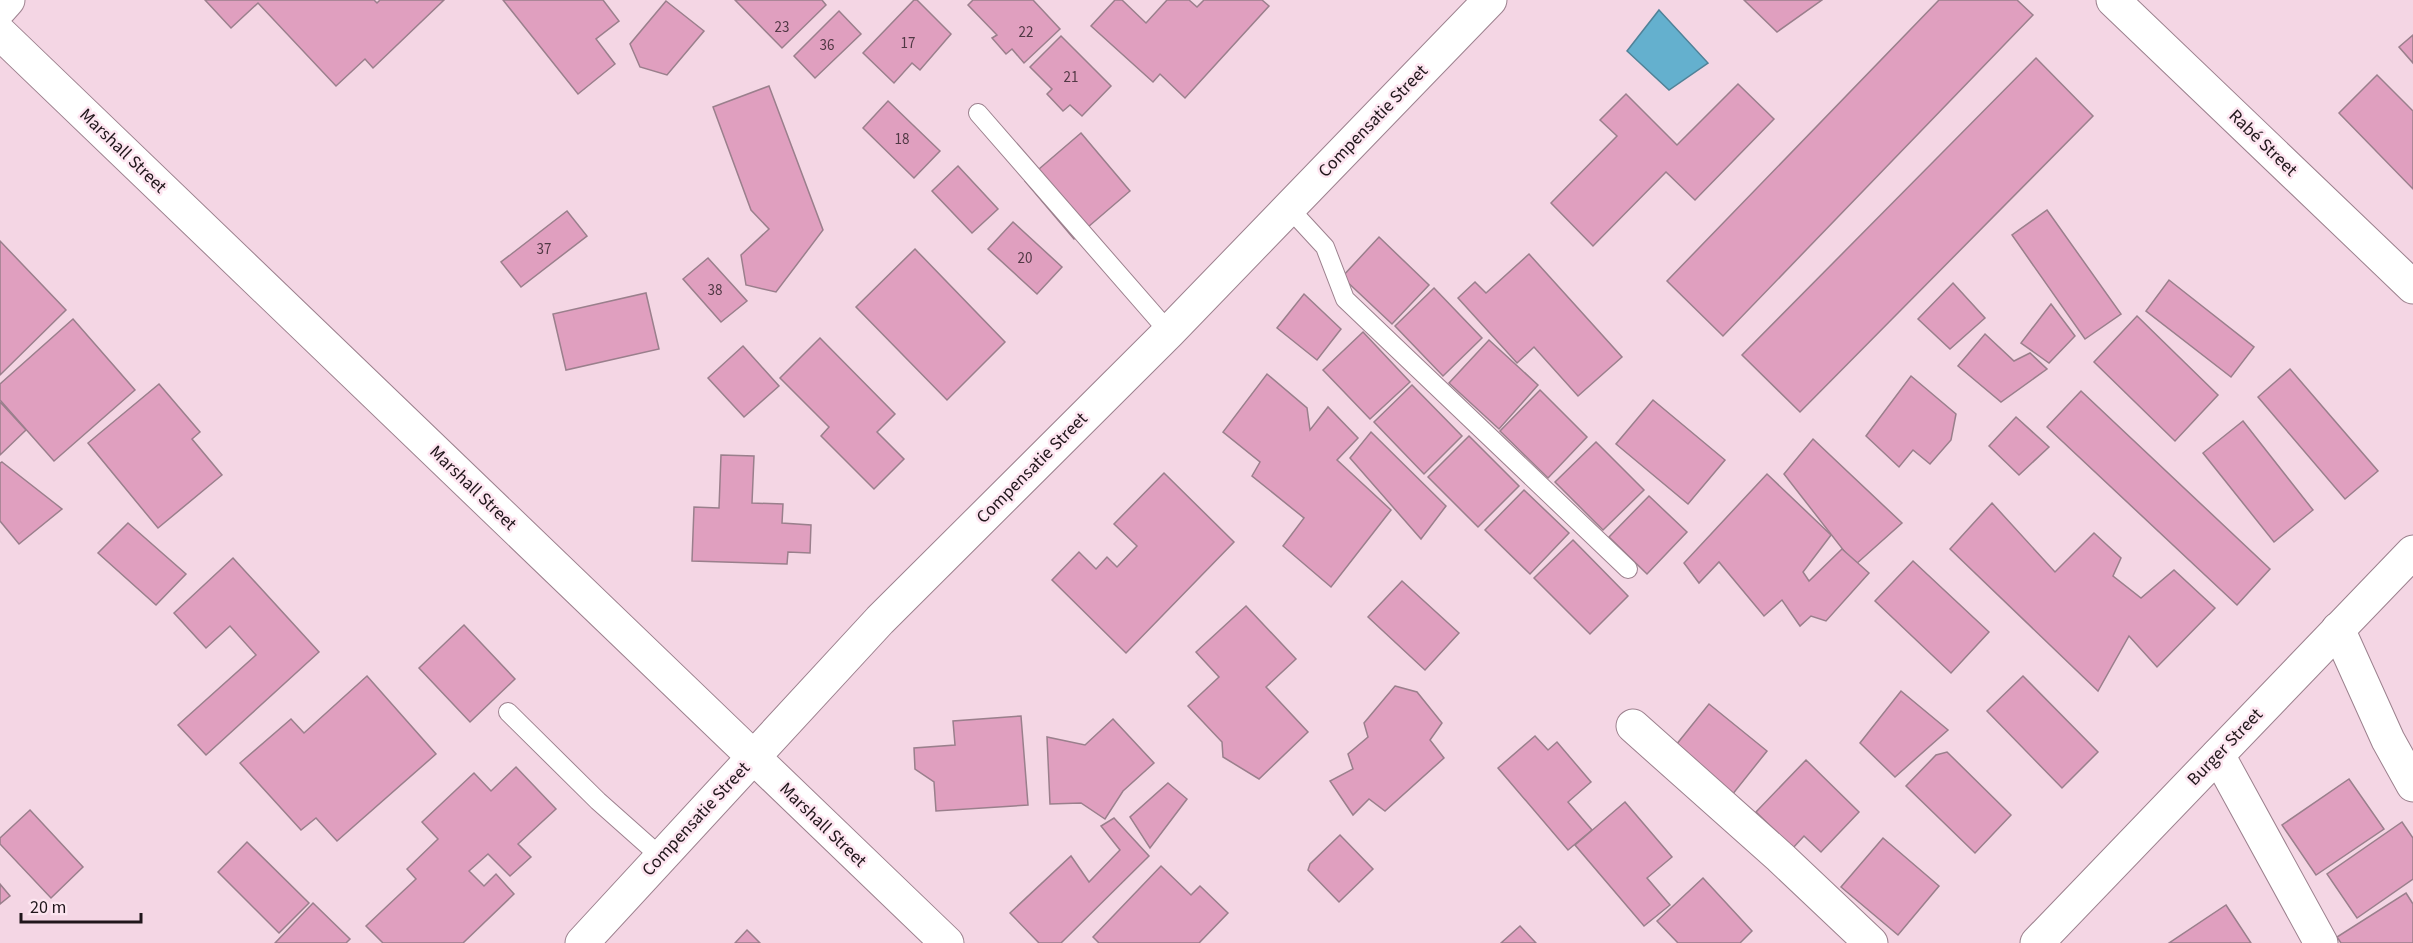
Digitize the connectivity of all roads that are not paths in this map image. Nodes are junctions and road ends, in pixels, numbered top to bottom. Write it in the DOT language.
graph roads {
  1 [pos="8,0"];
  2 [pos="1490,0"];
  3 [pos="2113,0"];
  4 [pos="0,9"];
  5 [pos="0,33"];
  6 [pos="978,113"];
  7 [pos="1289,208"];
  8 [pos="2413,287"];
  9 [pos="1169,333"];
  10 [pos="2413,552"];
  11 [pos="1628,569"];
  12 [pos="2338,629"];
  13 [pos="508,712"];
  14 [pos="1633,726"];
  15 [pos="2218,755"];
  16 [pos="752,758"];
  17 [pos="2413,785"];
  18 [pos="661,857"];
  19 [pos="582,943"];
  20 [pos="947,943"];
  21 [pos="1871,943"];
  22 [pos="2037,943"];
  23 [pos="2320,943"];
  1 -- 4 [label="street"];
  2 -- 7 [label="street, Compensatie Street"];
  3 -- 8 [label="street, Rabé Street"];
  5 -- 16 [label="street, Marshall Street"];
  6 -- 9 [label="lane"];
  7 -- 9 [label="street, Compensatie Street"];
  7 -- 11 [label="lane"];
  9 -- 16 [label="street, Compensatie Street"];
  10 -- 12 [label="street, Burger Street"];
  12 -- 15 [label="street, Burger Street"];
  12 -- 17 [label="street"];
  13 -- 18 [label="lane"];
  14 -- 21 [label="street"];
  15 -- 22 [label="street, Burger Street"];
  15 -- 23 [label="street"];
  16 -- 18 [label="street, Compensatie Street"];
  16 -- 20 [label="street, Marshall Street"];
  18 -- 19 [label="street, Compensatie Street"];
}
